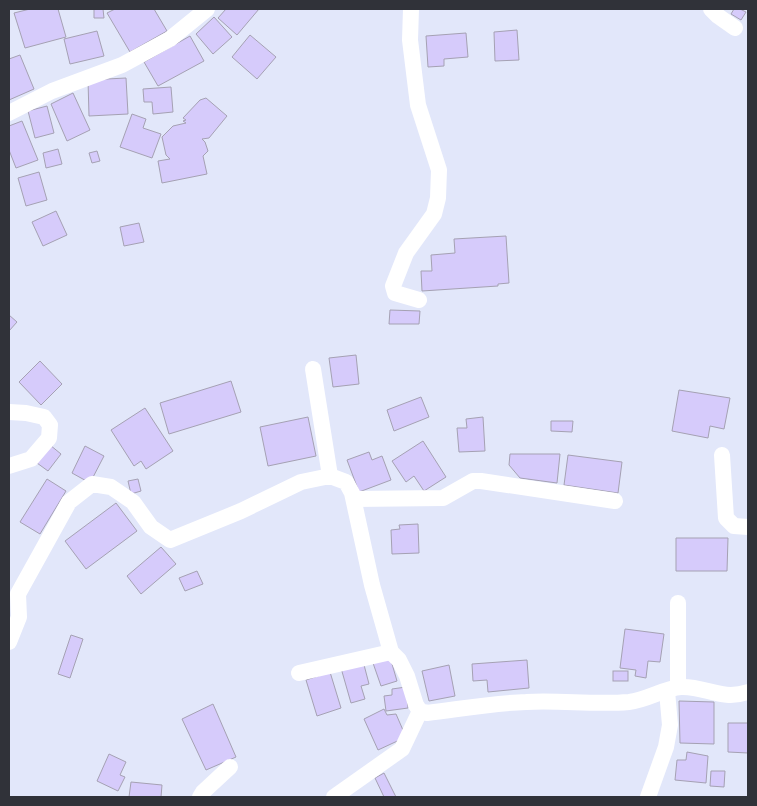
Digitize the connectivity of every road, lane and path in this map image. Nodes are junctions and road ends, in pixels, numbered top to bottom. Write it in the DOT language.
graph roads {
  1 [pos="207,9"];
  2 [pos="411,9"];
  3 [pos="710,9"];
  4 [pos="736,28"];
  5 [pos="9,113"];
  6 [pos="419,300"];
  7 [pos="314,369"];
  8 [pos="9,412"];
  9 [pos="722,455"];
  10 [pos="9,466"];
  11 [pos="330,476"];
  12 [pos="354,499"];
  13 [pos="615,501"];
  14 [pos="748,527"];
  15 [pos="678,603"];
  16 [pos="9,642"];
  17 [pos="391,652"];
  18 [pos="299,673"];
  19 [pos="672,689"];
  20 [pos="748,692"];
  21 [pos="420,711"];
  22 [pos="230,767"];
  23 [pos="200,797"];
  24 [pos="334,797"];
  25 [pos="648,797"];
  1 -- 5 [label="street"];
  2 -- 6 [label="street"];
  3 -- 4 [label="street"];
  7 -- 11 [label="street"];
  8 -- 10 [label="street"];
  9 -- 14 [label="street"];
  11 -- 12 [label="street"];
  11 -- 16 [label="street"];
  12 -- 13 [label="street"];
  12 -- 17 [label="street"];
  15 -- 19 [label="street"];
  17 -- 18 [label="street"];
  17 -- 21 [label="street"];
  19 -- 20 [label="street"];
  19 -- 21 [label="street"];
  19 -- 25 [label="street"];
  21 -- 24 [label="street"];
  22 -- 23 [label="street"];
}
